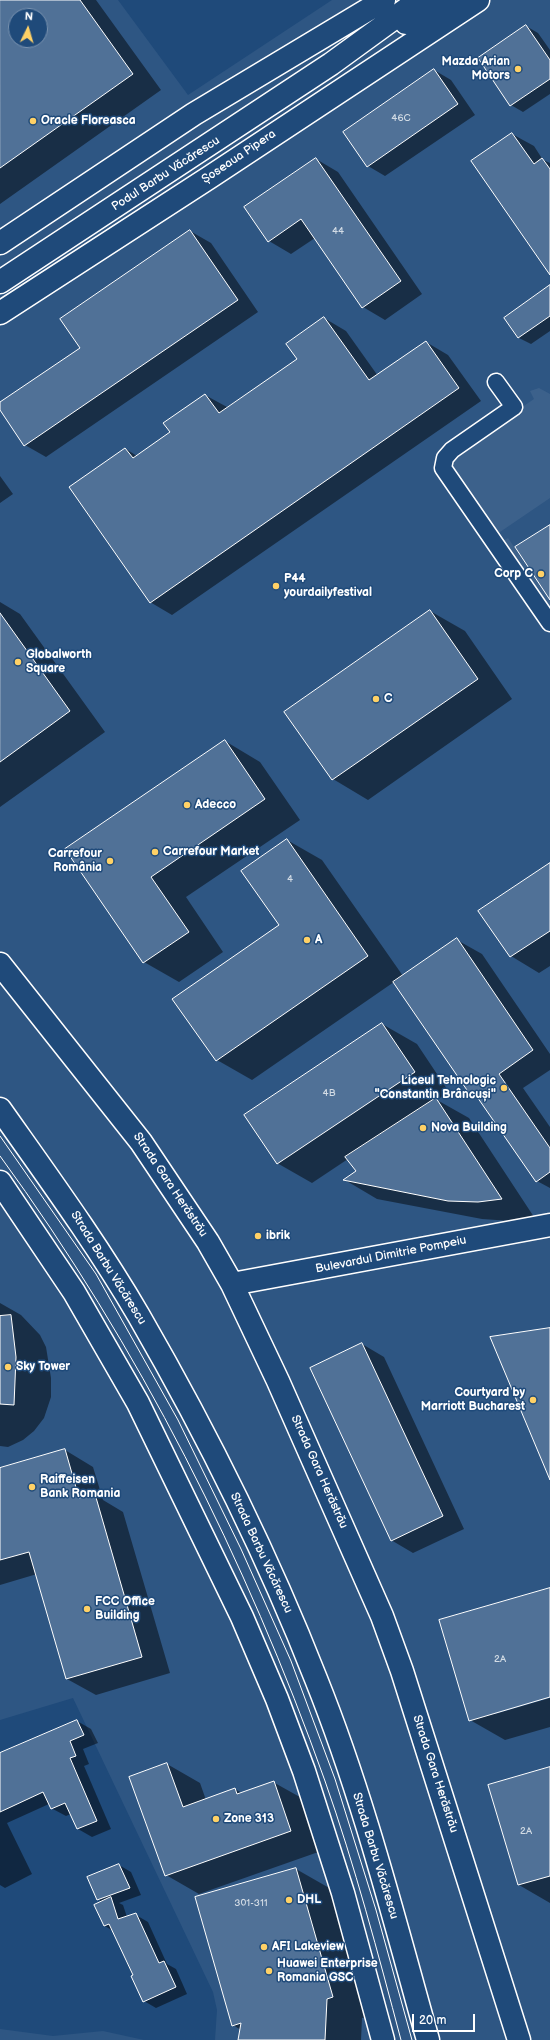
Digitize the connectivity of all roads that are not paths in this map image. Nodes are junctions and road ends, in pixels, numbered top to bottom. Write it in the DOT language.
graph roads {
  1 [pos="384,0"];
  2 [pos="419,0"];
  3 [pos="447,0"];
  4 [pos="478,0"];
  5 [pos="331,64"];
  6 [pos="0,243"];
  7 [pos="0,282"];
  8 [pos="0,313"];
  9 [pos="496,382"];
  10 [pos="550,623"];
  11 [pos="0,964"];
  12 [pos="0,1110"];
  13 [pos="0,1182"];
  14 [pos="550,1225"];
  15 [pos="232,1284"];
  16 [pos="383,2040"];
  17 [pos="428,2040"];
  18 [pos="519,2040"];
  1 -- 6 [label="main road"];
  2 -- 5 [label="main road"];
  3 -- 5 [label="main road"];
  4 -- 8 [label="main road, Șoseaua Pipera"];
  5 -- 7 [label="main road, Podul Barbu Văcărescu"];
  9 -- 10 [label="street"];
  11 -- 15 [label="main road, Strada Gara Herăstrău"];
  12 -- 17 [label="main road, Strada Barbu Văcărescu"];
  13 -- 16 [label="main road"];
  14 -- 15 [label="main road, Bulevardul Dimitrie Pompeiu"];
  15 -- 18 [label="main road, Strada Gara Herăstrău"];
}
